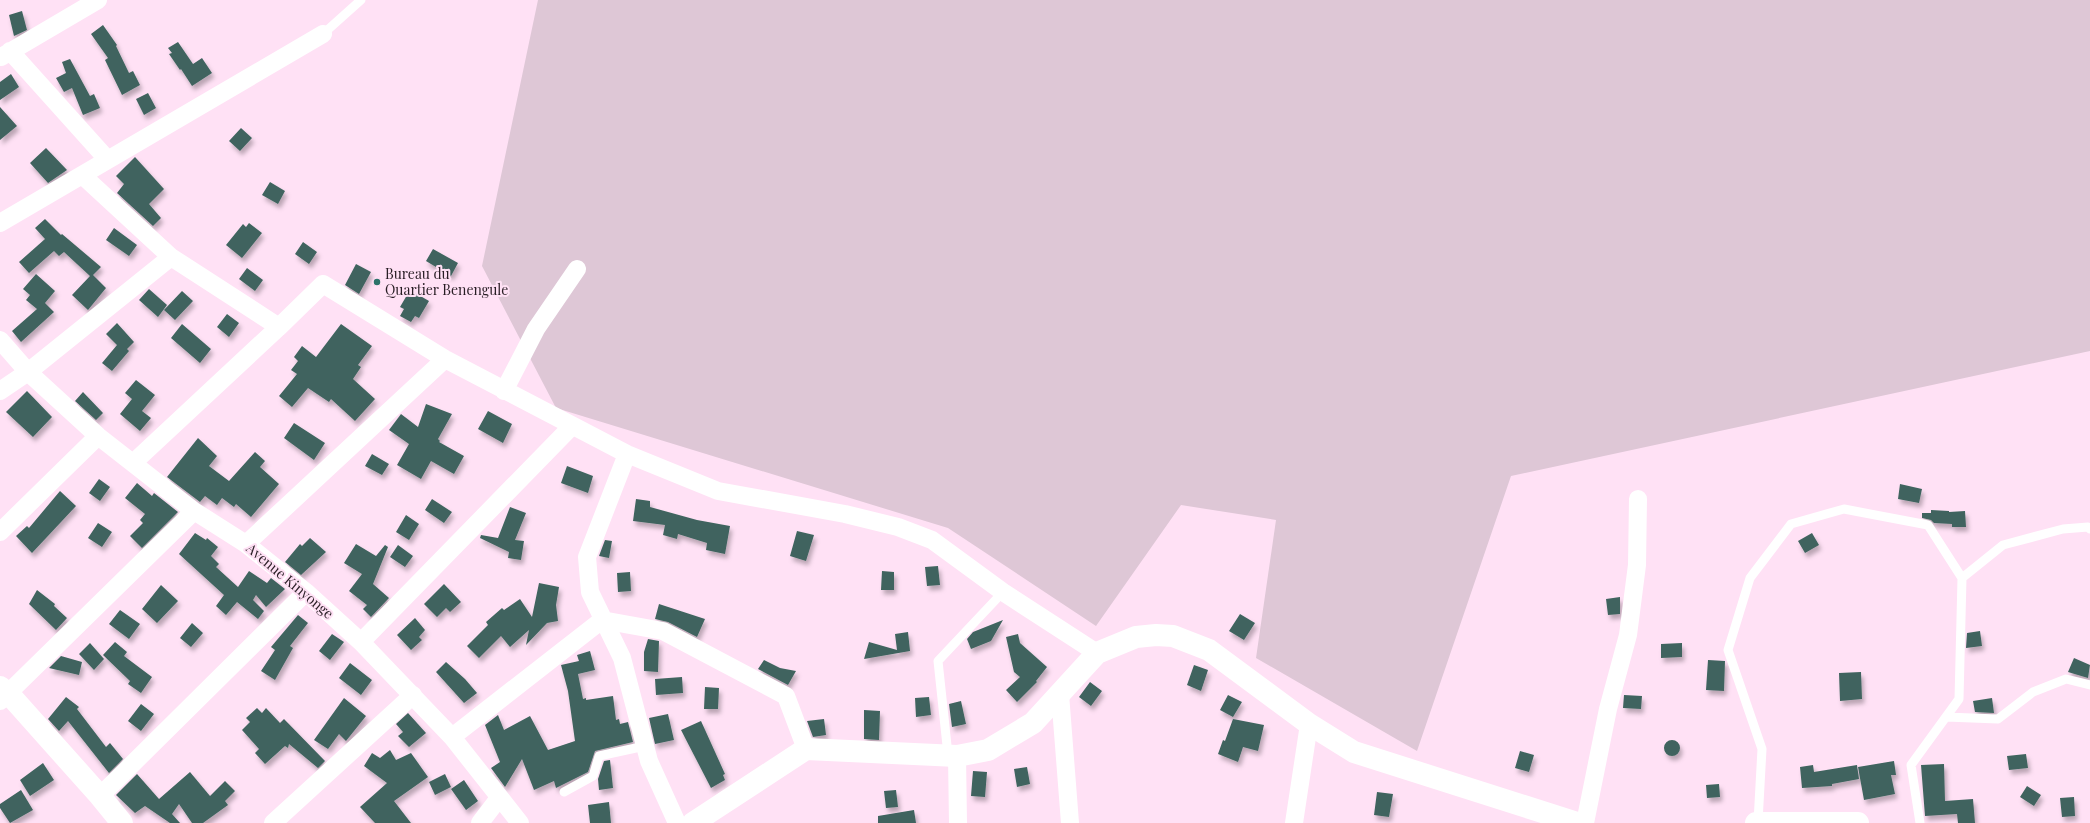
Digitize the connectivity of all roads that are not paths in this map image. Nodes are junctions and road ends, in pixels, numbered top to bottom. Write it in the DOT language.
graph roads {
  1 [pos="98,0"];
  2 [pos="361,0"];
  3 [pos="323,34"];
  4 [pos="5,54"];
  5 [pos="107,159"];
  6 [pos="82,175"];
  7 [pos="0,224"];
  8 [pos="171,258"];
  9 [pos="577,269"];
  10 [pos="279,327"];
  11 [pos="0,340"];
  12 [pos="445,359"];
  13 [pos="28,372"];
  14 [pos="0,391"];
  15 [pos="504,391"];
  16 [pos="572,426"];
  17 [pos="98,436"];
  18 [pos="627,454"];
  19 [pos="133,463"];
  20 [pos="1638,499"];
  21 [pos="194,511"];
  22 [pos="2090,529"];
  23 [pos="0,532"];
  24 [pos="246,544"];
  25 [pos="1962,578"];
  26 [pos="306,592"];
  27 [pos="1003,592"];
  28 [pos="602,620"];
  29 [pos="361,642"];
  30 [pos="1097,653"];
  31 [pos="2090,684"];
  32 [pos="3,694"];
  33 [pos="1060,694"];
  34 [pos="413,695"];
  35 [pos="1946,717"];
  36 [pos="1309,724"];
  37 [pos="452,737"];
  38 [pos="645,746"];
  39 [pos="806,749"];
  40 [pos="953,755"];
  41 [pos="564,792"];
  42 [pos="100,796"];
  43 [pos="500,798"];
  44 [pos="122,823"];
  45 [pos="274,823"];
  46 [pos="480,823"];
  47 [pos="520,823"];
  48 [pos="677,823"];
  49 [pos="693,823"];
  50 [pos="958,823"];
  51 [pos="1070,823"];
  52 [pos="1294,823"];
  53 [pos="1577,823"];
  54 [pos="1585,823"];
  55 [pos="1757,823"];
  56 [pos="1858,823"];
  57 [pos="1920,823"];
  1 -- 4 [label="street"];
  2 -- 3 [label="lane"];
  3 -- 5 [label="street"];
  4 -- 5 [label="street"];
  5 -- 6 [label="street"];
  6 -- 7 [label="street"];
  6 -- 8 [label="street"];
  8 -- 10 [label="street"];
  8 -- 13 [label="street"];
  9 -- 15 [label="street"];
  10 -- 12 [label="street"];
  10 -- 19 [label="street"];
  11 -- 13 [label="street, Avenue Kinyonge"];
  12 -- 15 [label="street"];
  12 -- 24 [label="street"];
  13 -- 14 [label="street"];
  13 -- 17 [label="street, Avenue Kinyonge"];
  15 -- 16 [label="street"];
  16 -- 18 [label="street"];
  16 -- 29 [label="street"];
  17 -- 19 [label="street, Avenue Kinyonge"];
  17 -- 23 [label="street"];
  18 -- 27 [label="street"];
  18 -- 28 [label="street"];
  19 -- 21 [label="street, Avenue Kinyonge"];
  20 -- 54 [label="street"];
  21 -- 24 [label="street, Avenue Kinyonge"];
  21 -- 32 [label="street"];
  22 -- 25 [label="lane"];
  24 -- 26 [label="street, Avenue Kinyonge"];
  25 -- 35 [label="lane"];
  25 -- 55 [label="lane"];
  26 -- 29 [label="street, Avenue Kinyonge"];
  26 -- 42 [label="street"];
  27 -- 30 [label="street"];
  27 -- 40 [label="lane"];
  28 -- 37 [label="street"];
  28 -- 38 [label="street"];
  28 -- 39 [label="street"];
  29 -- 34 [label="street, Avenue Kinyonge"];
  30 -- 33 [label="street"];
  30 -- 36 [label="street"];
  31 -- 35 [label="lane"];
  32 -- 42 [label="street"];
  33 -- 40 [label="street"];
  33 -- 51 [label="street"];
  34 -- 37 [label="street, Avenue Kinyonge"];
  34 -- 45 [label="street"];
  35 -- 57 [label="lane"];
  36 -- 52 [label="street"];
  36 -- 53 [label="street"];
  37 -- 43 [label="street, Avenue Kinyonge"];
  38 -- 41 [label="lane"];
  38 -- 48 [label="street"];
  39 -- 40 [label="street"];
  39 -- 49 [label="street"];
  40 -- 50 [label="street"];
  42 -- 44 [label="street"];
  43 -- 46 [label="street"];
  43 -- 47 [label="street, Avenue Kinyonge"];
  55 -- 56 [label="street"];
}
